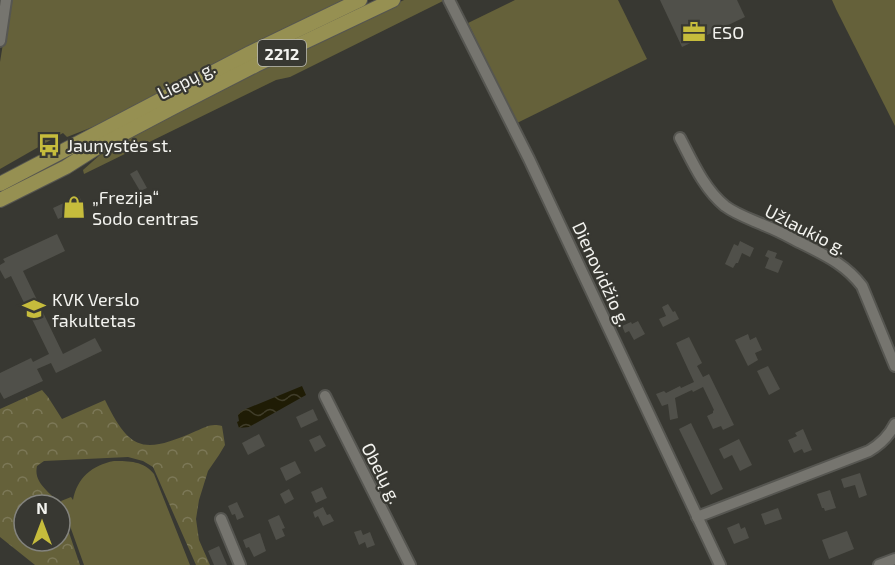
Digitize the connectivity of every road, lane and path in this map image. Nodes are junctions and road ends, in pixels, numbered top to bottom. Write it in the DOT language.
graph roads {
  1 [pos="6,0"];
  2 [pos="360,0"];
  3 [pos="393,0"];
  4 [pos="449,0"];
  5 [pos="0,40"];
  6 [pos="680,138"];
  7 [pos="0,184"];
  8 [pos="0,200"];
  9 [pos="895,366"];
  10 [pos="325,396"];
  11 [pos="895,424"];
  12 [pos="697,517"];
  13 [pos="221,519"];
  14 [pos="895,559"];
  15 [pos="240,565"];
  16 [pos="410,565"];
  17 [pos="720,565"];
  18 [pos="879,565"];
  1 -- 5 [label="street"];
  2 -- 7 [label="main road, Liepų g. / 2212"];
  3 -- 8 [label="main road, Liepų g. / 2212"];
  4 -- 12 [label="street, Dienovidžio g."];
  6 -- 9 [label="street, Užlaukio g."];
  10 -- 16 [label="street, Obelų g."];
  11 -- 12 [label="street"];
  12 -- 17 [label="street, Dienovidžio g."];
  13 -- 15 [label="street"];
  14 -- 18 [label="street"];
}
